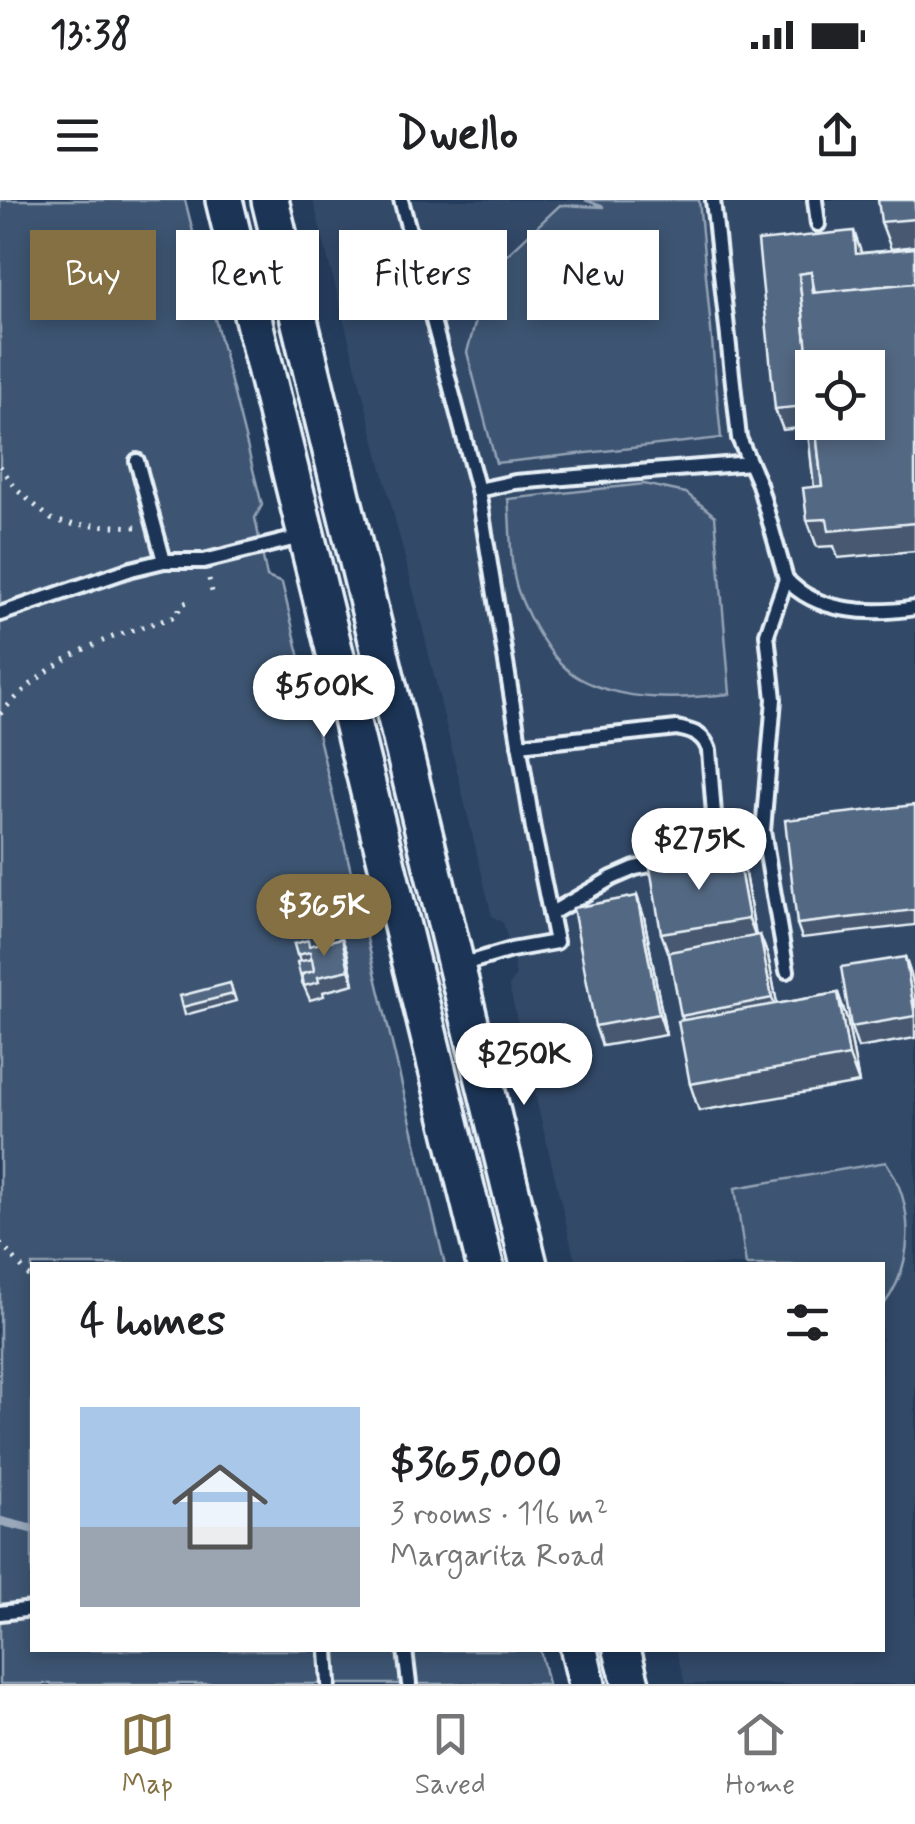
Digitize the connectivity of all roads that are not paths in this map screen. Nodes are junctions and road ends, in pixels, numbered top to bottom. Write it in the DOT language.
graph roads {
  1 [pos="224,200"];
  2 [pos="270,200"];
  3 [pos="401,200"];
  4 [pos="713,200"];
  5 [pos="815,200"];
  6 [pos="818,224"];
  7 [pos="138,462"];
  8 [pos="750,463"];
  9 [pos="478,490"];
  10 [pos="308,535"];
  11 [pos="164,561"];
  12 [pos="786,579"];
  13 [pos="915,608"];
  14 [pos="0,614"];
  15 [pos="519,744"];
  16 [pos="765,842"];
  17 [pos="717,852"];
  18 [pos="550,914"];
  19 [pos="456,966"];
  20 [pos="787,971"];
  21 [pos="484,1262"];
  22 [pos="528,1262"];
  23 [pos="30,1609"];
  24 [pos="0,1612"];
  25 [pos="327,1652"];
  26 [pos="405,1652"];
  27 [pos="579,1652"];
  28 [pos="623,1652"];
  29 [pos="329,1684"];
  30 [pos="410,1684"];
  31 [pos="587,1684"];
  32 [pos="631,1684"];
  1 -- 10 [label="main road"];
  2 -- 19 [label="main road"];
  3 -- 9 [label="lane"];
  4 -- 8 [label="lane"];
  5 -- 6 [label="lane"];
  7 -- 11 [label="lane"];
  8 -- 9 [label="lane"];
  8 -- 12 [label="lane"];
  9 -- 15 [label="lane"];
  10 -- 11 [label="lane"];
  10 -- 21 [label="main road"];
  11 -- 14 [label="lane"];
  12 -- 13 [label="lane"];
  12 -- 16 [label="lane"];
  15 -- 17 [label="lane"];
  15 -- 18 [label="lane"];
  16 -- 17 [label="lane"];
  16 -- 20 [label="lane"];
  17 -- 18 [label="lane"];
  18 -- 19 [label="lane"];
  19 -- 22 [label="main road"];
  23 -- 24 [label="lane"];
  25 -- 29 [label="lane"];
  26 -- 30 [label="lane"];
  27 -- 31 [label="main road"];
  28 -- 32 [label="main road"];
}
